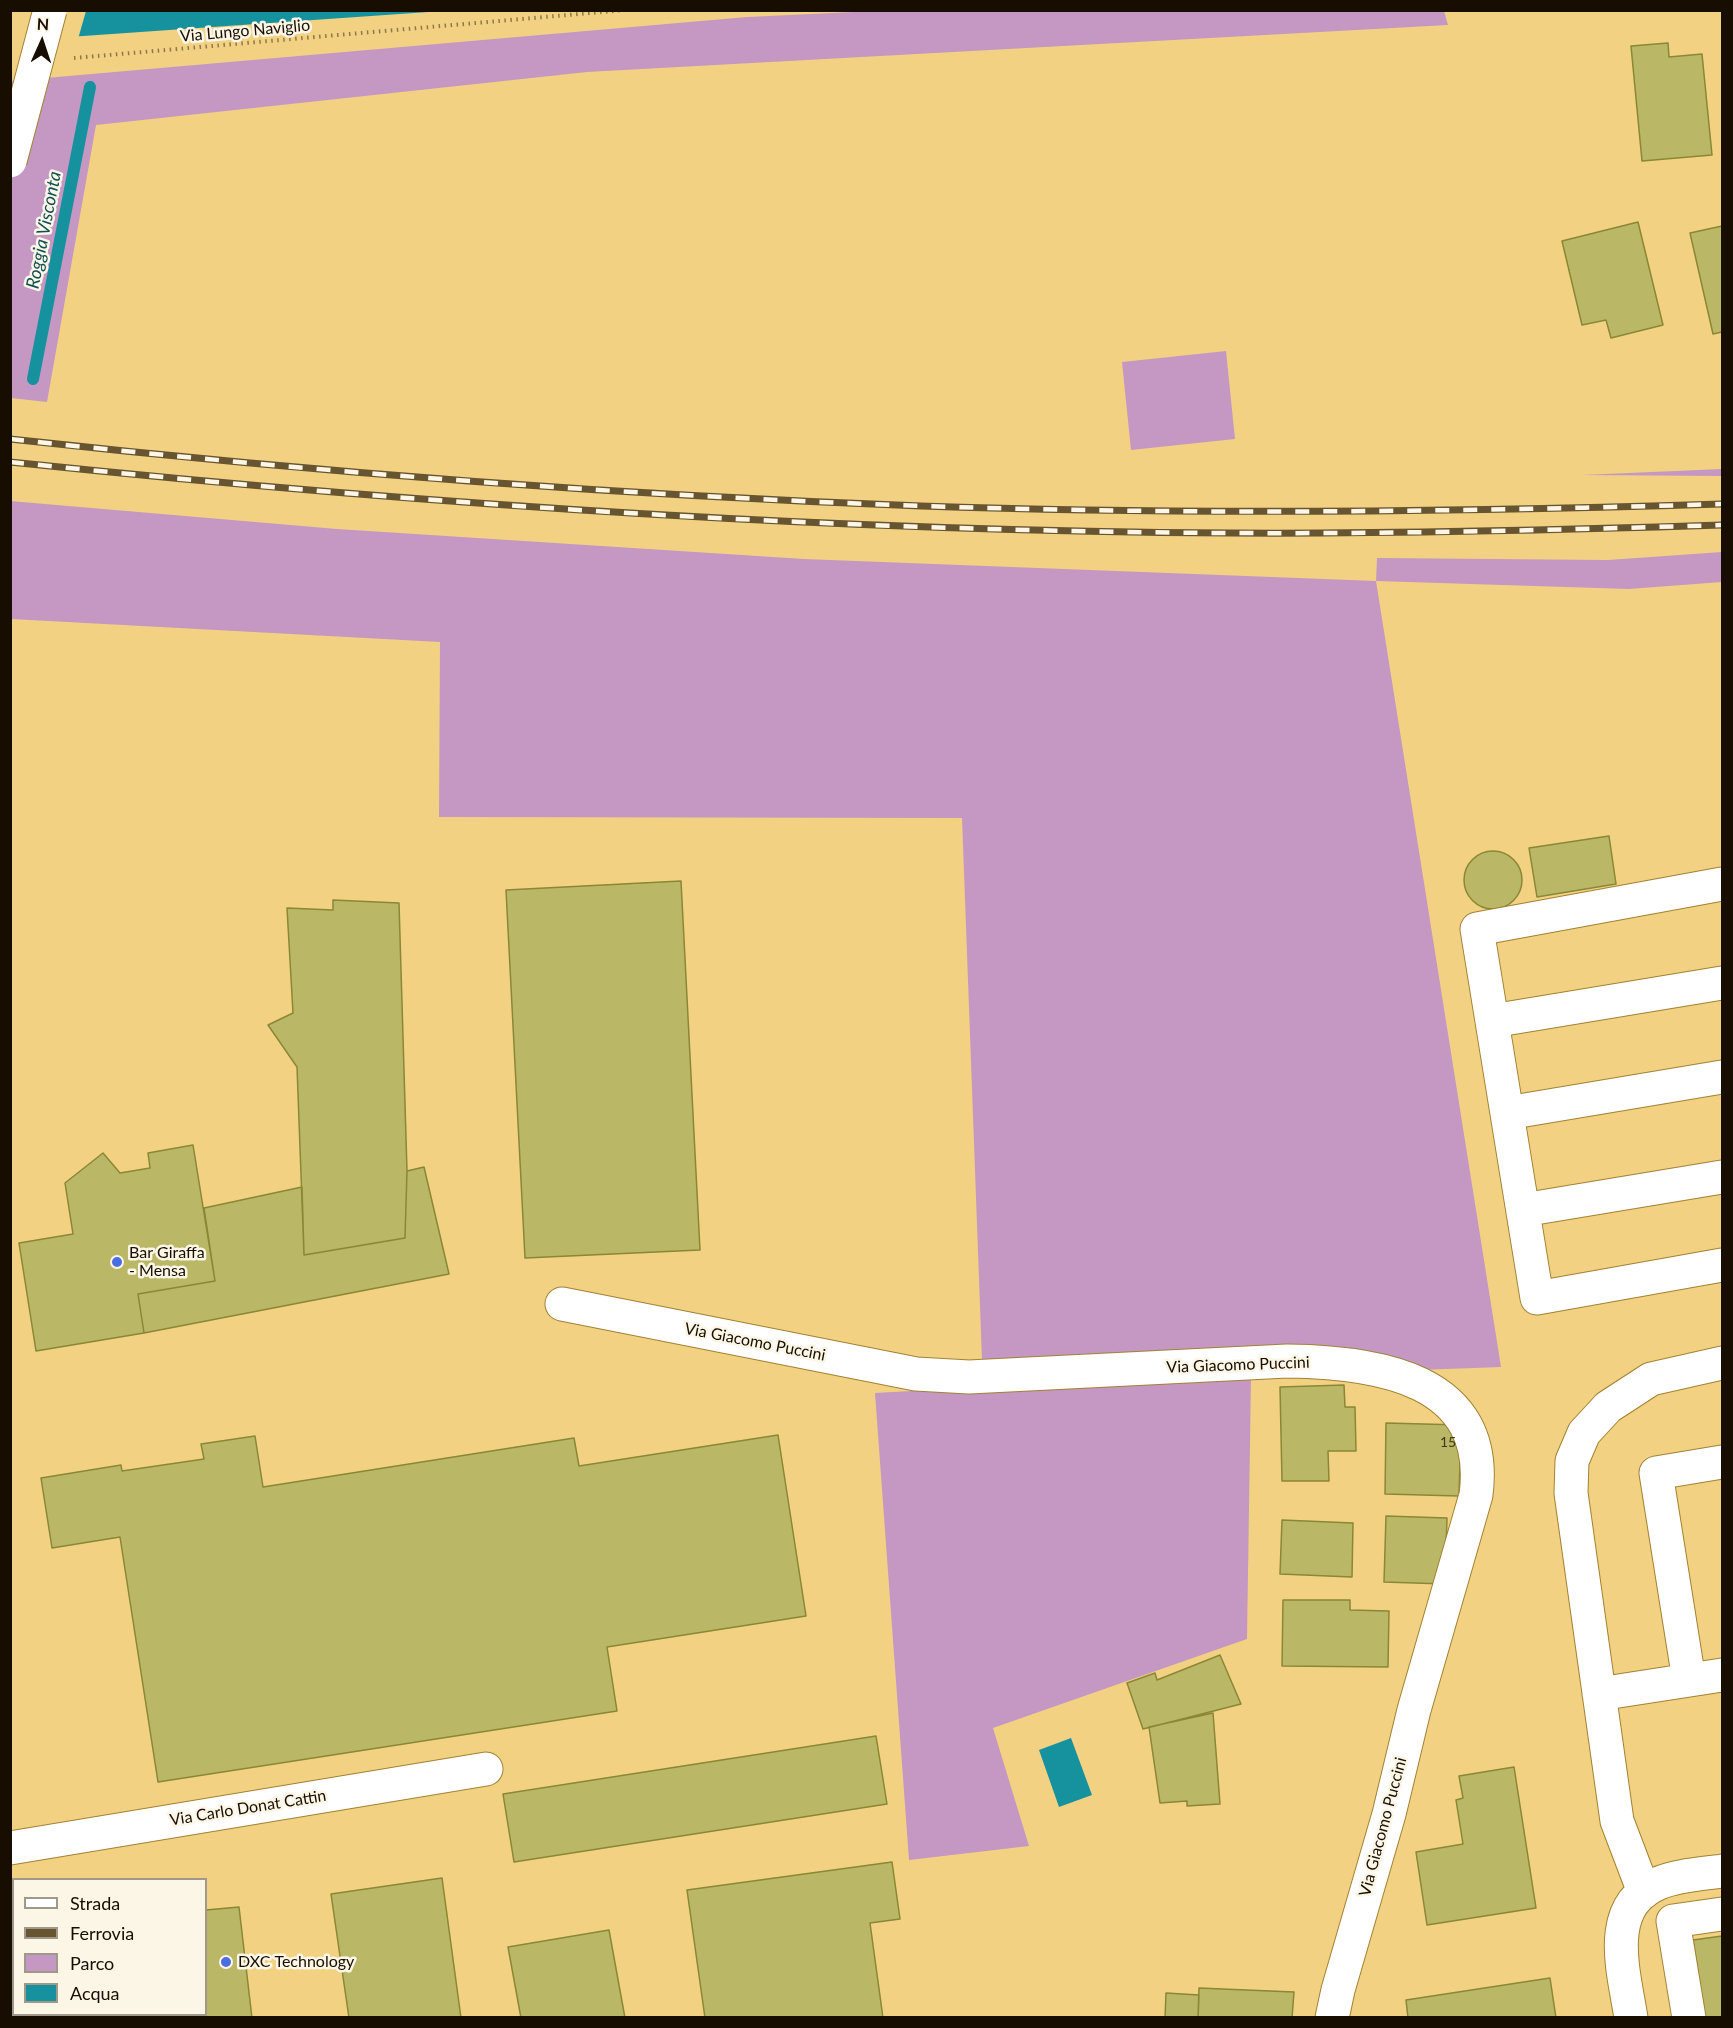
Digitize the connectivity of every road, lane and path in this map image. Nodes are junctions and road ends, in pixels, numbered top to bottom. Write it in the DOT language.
graph roads {
  1 [pos="50,10"];
  2 [pos="626,10"];
  3 [pos="70,58"];
  4 [pos="10,161"];
  5 [pos="1722,884"];
  6 [pos="1722,983"];
  7 [pos="1492,1021"];
  8 [pos="1722,1077"];
  9 [pos="1507,1113"];
  10 [pos="1722,1177"];
  11 [pos="1523,1210"];
  12 [pos="1722,1265"];
  13 [pos="562,1304"];
  14 [pos="1722,1363"];
  15 [pos="1722,1462"];
  16 [pos="1722,1675"];
  17 [pos="1689,1680"];
  18 [pos="1599,1694"];
  19 [pos="486,1769"];
  20 [pos="10,1848"];
  21 [pos="1722,1871"];
  22 [pos="1644,1892"];
  23 [pos="1722,1914"];
  24 [pos="1332,2018"];
  25 [pos="1631,2018"];
  26 [pos="1689,2018"];
  1 -- 4 [label="street, bridge"];
  2 -- 3 [label="path, Via Lungo Naviglio"];
  5 -- 7 [label="street"];
  6 -- 7 [label="street"];
  7 -- 9 [label="street"];
  8 -- 9 [label="street"];
  9 -- 11 [label="street"];
  10 -- 11 [label="street"];
  11 -- 12 [label="street"];
  13 -- 24 [label="street, Via Giacomo Puccini"];
  14 -- 18 [label="street"];
  15 -- 17 [label="street"];
  16 -- 17 [label="street"];
  17 -- 18 [label="street"];
  18 -- 22 [label="street"];
  19 -- 20 [label="street, Via Carlo Donat Cattin"];
  21 -- 22 [label="street"];
  22 -- 25 [label="street"];
  23 -- 26 [label="street"];
}
